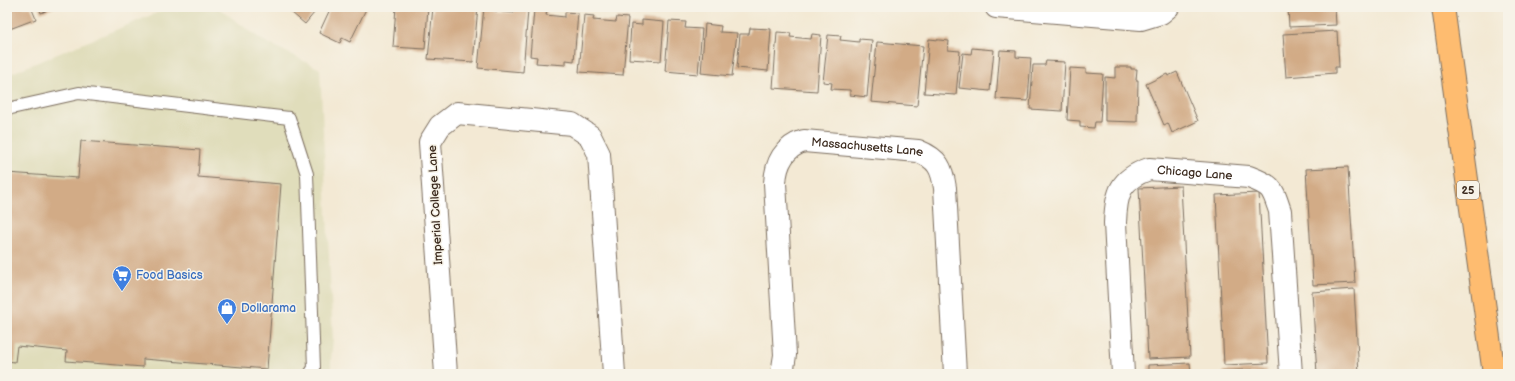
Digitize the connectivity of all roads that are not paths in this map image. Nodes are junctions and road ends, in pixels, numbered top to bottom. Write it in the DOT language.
graph roads {
  1 [pos="996,7"];
  2 [pos="1168,7"];
  3 [pos="1443,7"];
  4 [pos="7,109"];
  5 [pos="310,374"];
  6 [pos="446,374"];
  7 [pos="614,374"];
  8 [pos="782,374"];
  9 [pos="956,374"];
  10 [pos="1123,374"];
  11 [pos="1291,374"];
  12 [pos="1494,374"];
  1 -- 2 [label="street"];
  3 -- 12 [label="main road, 25"];
  4 -- 5 [label="lane"];
  6 -- 7 [label="street, Imperial College Lane"];
  8 -- 9 [label="street, Massachusetts Lane"];
  10 -- 11 [label="street, Chicago Lane"];
}
